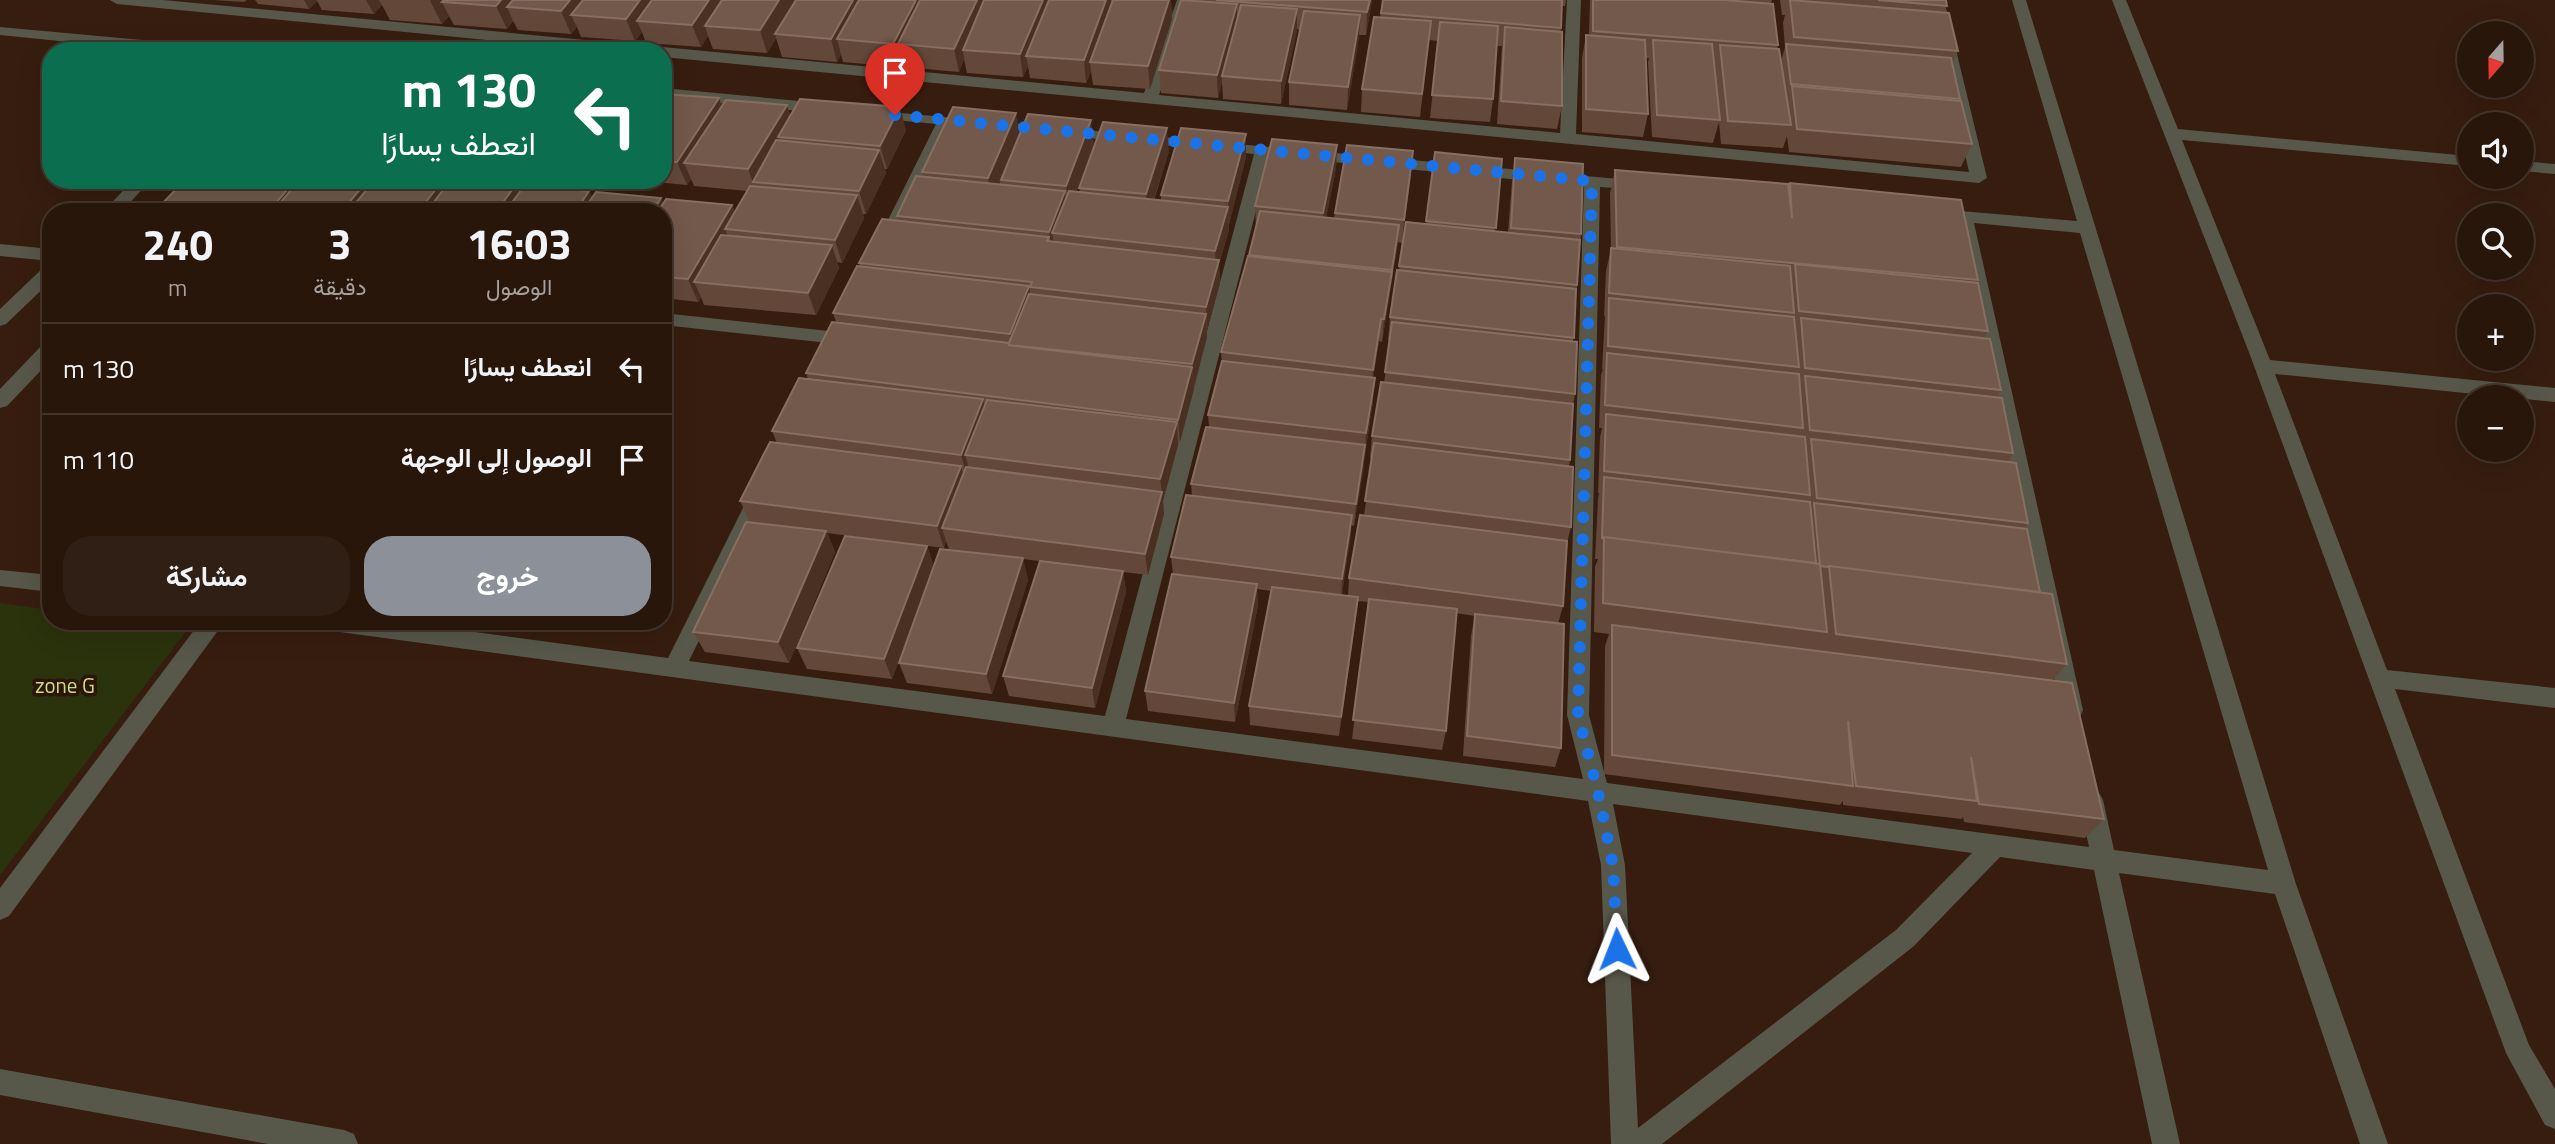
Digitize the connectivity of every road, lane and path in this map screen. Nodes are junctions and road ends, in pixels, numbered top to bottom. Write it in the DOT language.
graph roads {
  1 [pos="117,0"];
  2 [pos="1184,0"];
  3 [pos="1574,0"];
  4 [pos="1937,0"];
  5 [pos="2019,0"];
  6 [pos="2119,0"];
  7 [pos="392,8"];
  8 [pos="376,25"];
  9 [pos="0,31"];
  10 [pos="114,42"];
  11 [pos="554,42"];
  12 [pos="672,52"];
  13 [pos="672,94"];
  14 [pos="1149,100"];
  15 [pos="946,120"];
  16 [pos="2174,134"];
  17 [pos="1568,138"];
  18 [pos="1263,150"];
  19 [pos="2457,160"];
  20 [pos="2534,167"];
  21 [pos="2555,169"];
  22 [pos="1592,181"];
  23 [pos="1657,187"];
  24 [pos="134,189"];
  25 [pos="120,203"];
  26 [pos="1924,212"];
  27 [pos="1964,216"];
  28 [pos="2087,228"];
  29 [pos="0,250"];
  30 [pos="42,254"];
  31 [pos="874,265"];
  32 [pos="42,279"];
  33 [pos="0,320"];
  34 [pos="672,320"];
  35 [pos="42,357"];
  36 [pos="826,362"];
  37 [pos="2263,366"];
  38 [pos="2555,395"];
  39 [pos="0,401"];
  40 [pos="771,472"];
  41 [pos="0,578"];
  42 [pos="42,583"];
  43 [pos="207,630"];
  44 [pos="392,630"];
  45 [pos="674,668"];
  46 [pos="2377,678"];
  47 [pos="2555,698"];
  48 [pos="2076,726"];
  49 [pos="1113,727"];
  50 [pos="2087,780"];
  51 [pos="1598,792"];
  52 [pos="1996,845"];
  53 [pos="2105,860"];
  54 [pos="2284,884"];
  55 [pos="0,908"];
  56 [pos="0,1082"];
  57 [pos="2555,1115"];
  58 [pos="344,1144"];
  59 [pos="1625,1144"];
  60 [pos="1640,1144"];
  61 [pos="2166,1144"];
  62 [pos="2374,1144"];
  1 -- 8 [label="street"];
  2 -- 14 [label="street"];
  3 -- 17 [label="street"];
  4 -- 17 [label="street"];
  5 -- 28 [label="street"];
  6 -- 16 [label="street"];
  7 -- 8 [label="street"];
  8 -- 11 [label="street"];
  9 -- 10 [label="street"];
  12 -- 14 [label="street"];
  13 -- 15 [label="street"];
  14 -- 17 [label="street"];
  15 -- 18 [label="street"];
  15 -- 31 [label="street"];
  16 -- 19 [label="street"];
  16 -- 37 [label="street"];
  18 -- 22 [label="street"];
  18 -- 49 [label="street"];
  20 -- 21 [label="street"];
  22 -- 23 [label="street"];
  22 -- 51 [label="street"];
  24 -- 25 [label="street"];
  26 -- 27 [label="street"];
  27 -- 28 [label="street"];
  27 -- 48 [label="street"];
  28 -- 54 [label="street"];
  29 -- 30 [label="street"];
  32 -- 33 [label="street"];
  34 -- 36 [label="street"];
  35 -- 39 [label="street"];
  37 -- 38 [label="street"];
  37 -- 46 [label="street"];
  40 -- 45 [label="street"];
  41 -- 42 [label="street"];
  43 -- 55 [label="street"];
  44 -- 45 [label="street"];
  45 -- 49 [label="street"];
  46 -- 47 [label="street"];
  46 -- 57 [label="street"];
  49 -- 51 [label="street"];
  50 -- 53 [label="street"];
  51 -- 52 [label="street"];
  51 -- 59 [label="street"];
  52 -- 53 [label="street"];
  52 -- 60 [label="street"];
  53 -- 54 [label="street"];
  53 -- 61 [label="street"];
  54 -- 62 [label="street"];
  56 -- 58 [label="street"];
}
